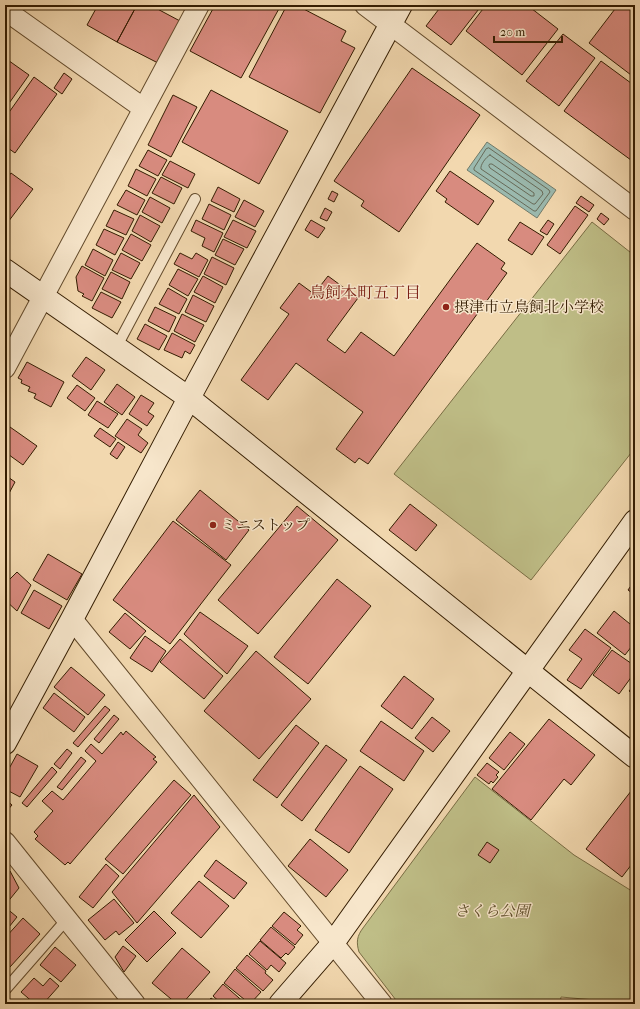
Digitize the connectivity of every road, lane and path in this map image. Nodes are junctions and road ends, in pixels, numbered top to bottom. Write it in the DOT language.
graph roads {
  1 [pos="199,5"];
  2 [pos="365,5"];
  3 [pos="401,5"];
  4 [pos="5,10"];
  5 [pos="391,25"];
  6 [pos="143,108"];
  7 [pos="195,199"];
  8 [pos="635,210"];
  9 [pos="5,270"];
  10 [pos="42,296"];
  11 [pos="116,348"];
  12 [pos="5,368"];
  13 [pos="188,398"];
  14 [pos="635,521"];
  15 [pos="72,619"];
  16 [pos="527,672"];
  17 [pos="5,743"];
  18 [pos="635,757"];
  19 [pos="8,852"];
  20 [pos="66,919"];
  21 [pos="333,943"];
  22 [pos="5,990"];
  23 [pos="134,1004"];
  24 [pos="280,1004"];
  25 [pos="382,1004"];
  1 -- 6 [label="street"];
  2 -- 5 [label="street"];
  3 -- 5 [label="street"];
  4 -- 6 [label="street"];
  5 -- 8 [label="street"];
  5 -- 13 [label="street"];
  6 -- 10 [label="street"];
  7 -- 11 [label="lane"];
  9 -- 10 [label="street"];
  10 -- 11 [label="street"];
  10 -- 12 [label="street"];
  11 -- 13 [label="street"];
  13 -- 15 [label="street"];
  13 -- 16 [label="street"];
  14 -- 16 [label="street"];
  15 -- 17 [label="street"];
  15 -- 21 [label="street"];
  16 -- 18 [label="street"];
  16 -- 21 [label="street"];
  19 -- 20 [label="street"];
  20 -- 22 [label="lane"];
  20 -- 23 [label="street"];
  21 -- 24 [label="street"];
  21 -- 25 [label="street"];
}
